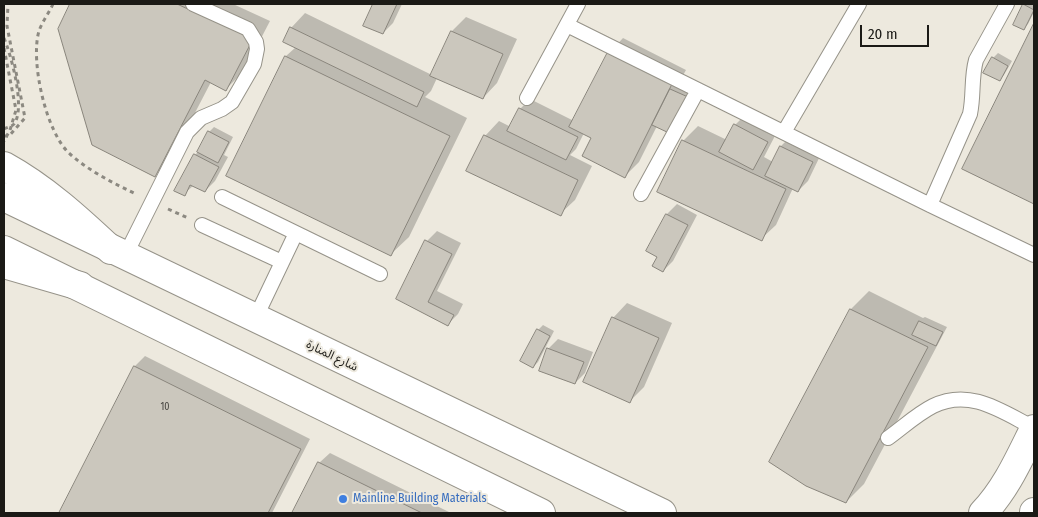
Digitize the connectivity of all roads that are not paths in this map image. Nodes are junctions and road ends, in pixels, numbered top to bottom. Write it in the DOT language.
graph roads {
  1 [pos="193,4"];
  2 [pos="578,4"];
  3 [pos="859,4"];
  4 [pos="1008,4"];
  5 [pos="568,25"];
  6 [pos="698,90"];
  7 [pos="527,98"];
  8 [pos="784,132"];
  9 [pos="4,166"];
  10 [pos="641,194"];
  11 [pos="4,197"];
  12 [pos="222,197"];
  13 [pos="930,205"];
  14 [pos="202,225"];
  15 [pos="296,233"];
  16 [pos="4,250"];
  17 [pos="118,253"];
  18 [pos="1034,255"];
  19 [pos="282,262"];
  20 [pos="4,264"];
  21 [pos="380,274"];
  22 [pos="80,286"];
  23 [pos="255,319"];
  24 [pos="1034,428"];
  25 [pos="888,438"];
  26 [pos="541,513"];
  27 [pos="662,513"];
  28 [pos="983,513"];
  1 -- 17 [label="lane"];
  2 -- 5 [label="lane"];
  3 -- 8 [label="lane"];
  4 -- 13 [label="lane"];
  5 -- 6 [label="lane"];
  5 -- 7 [label="lane"];
  6 -- 8 [label="lane"];
  6 -- 10 [label="lane"];
  8 -- 13 [label="lane"];
  9 -- 17 [label="main road"];
  11 -- 17 [label="main road, شارع المنارة"];
  12 -- 15 [label="lane"];
  13 -- 18 [label="lane"];
  14 -- 19 [label="lane"];
  15 -- 19 [label="lane"];
  15 -- 21 [label="lane"];
  16 -- 22 [label="main road"];
  17 -- 23 [label="main road, شارع المنارة"];
  19 -- 23 [label="lane"];
  20 -- 22 [label="main road"];
  22 -- 26 [label="main road"];
  23 -- 27 [label="main road, شارع المنارة"];
  24 -- 25 [label="lane"];
  24 -- 28 [label="main road"];
}
